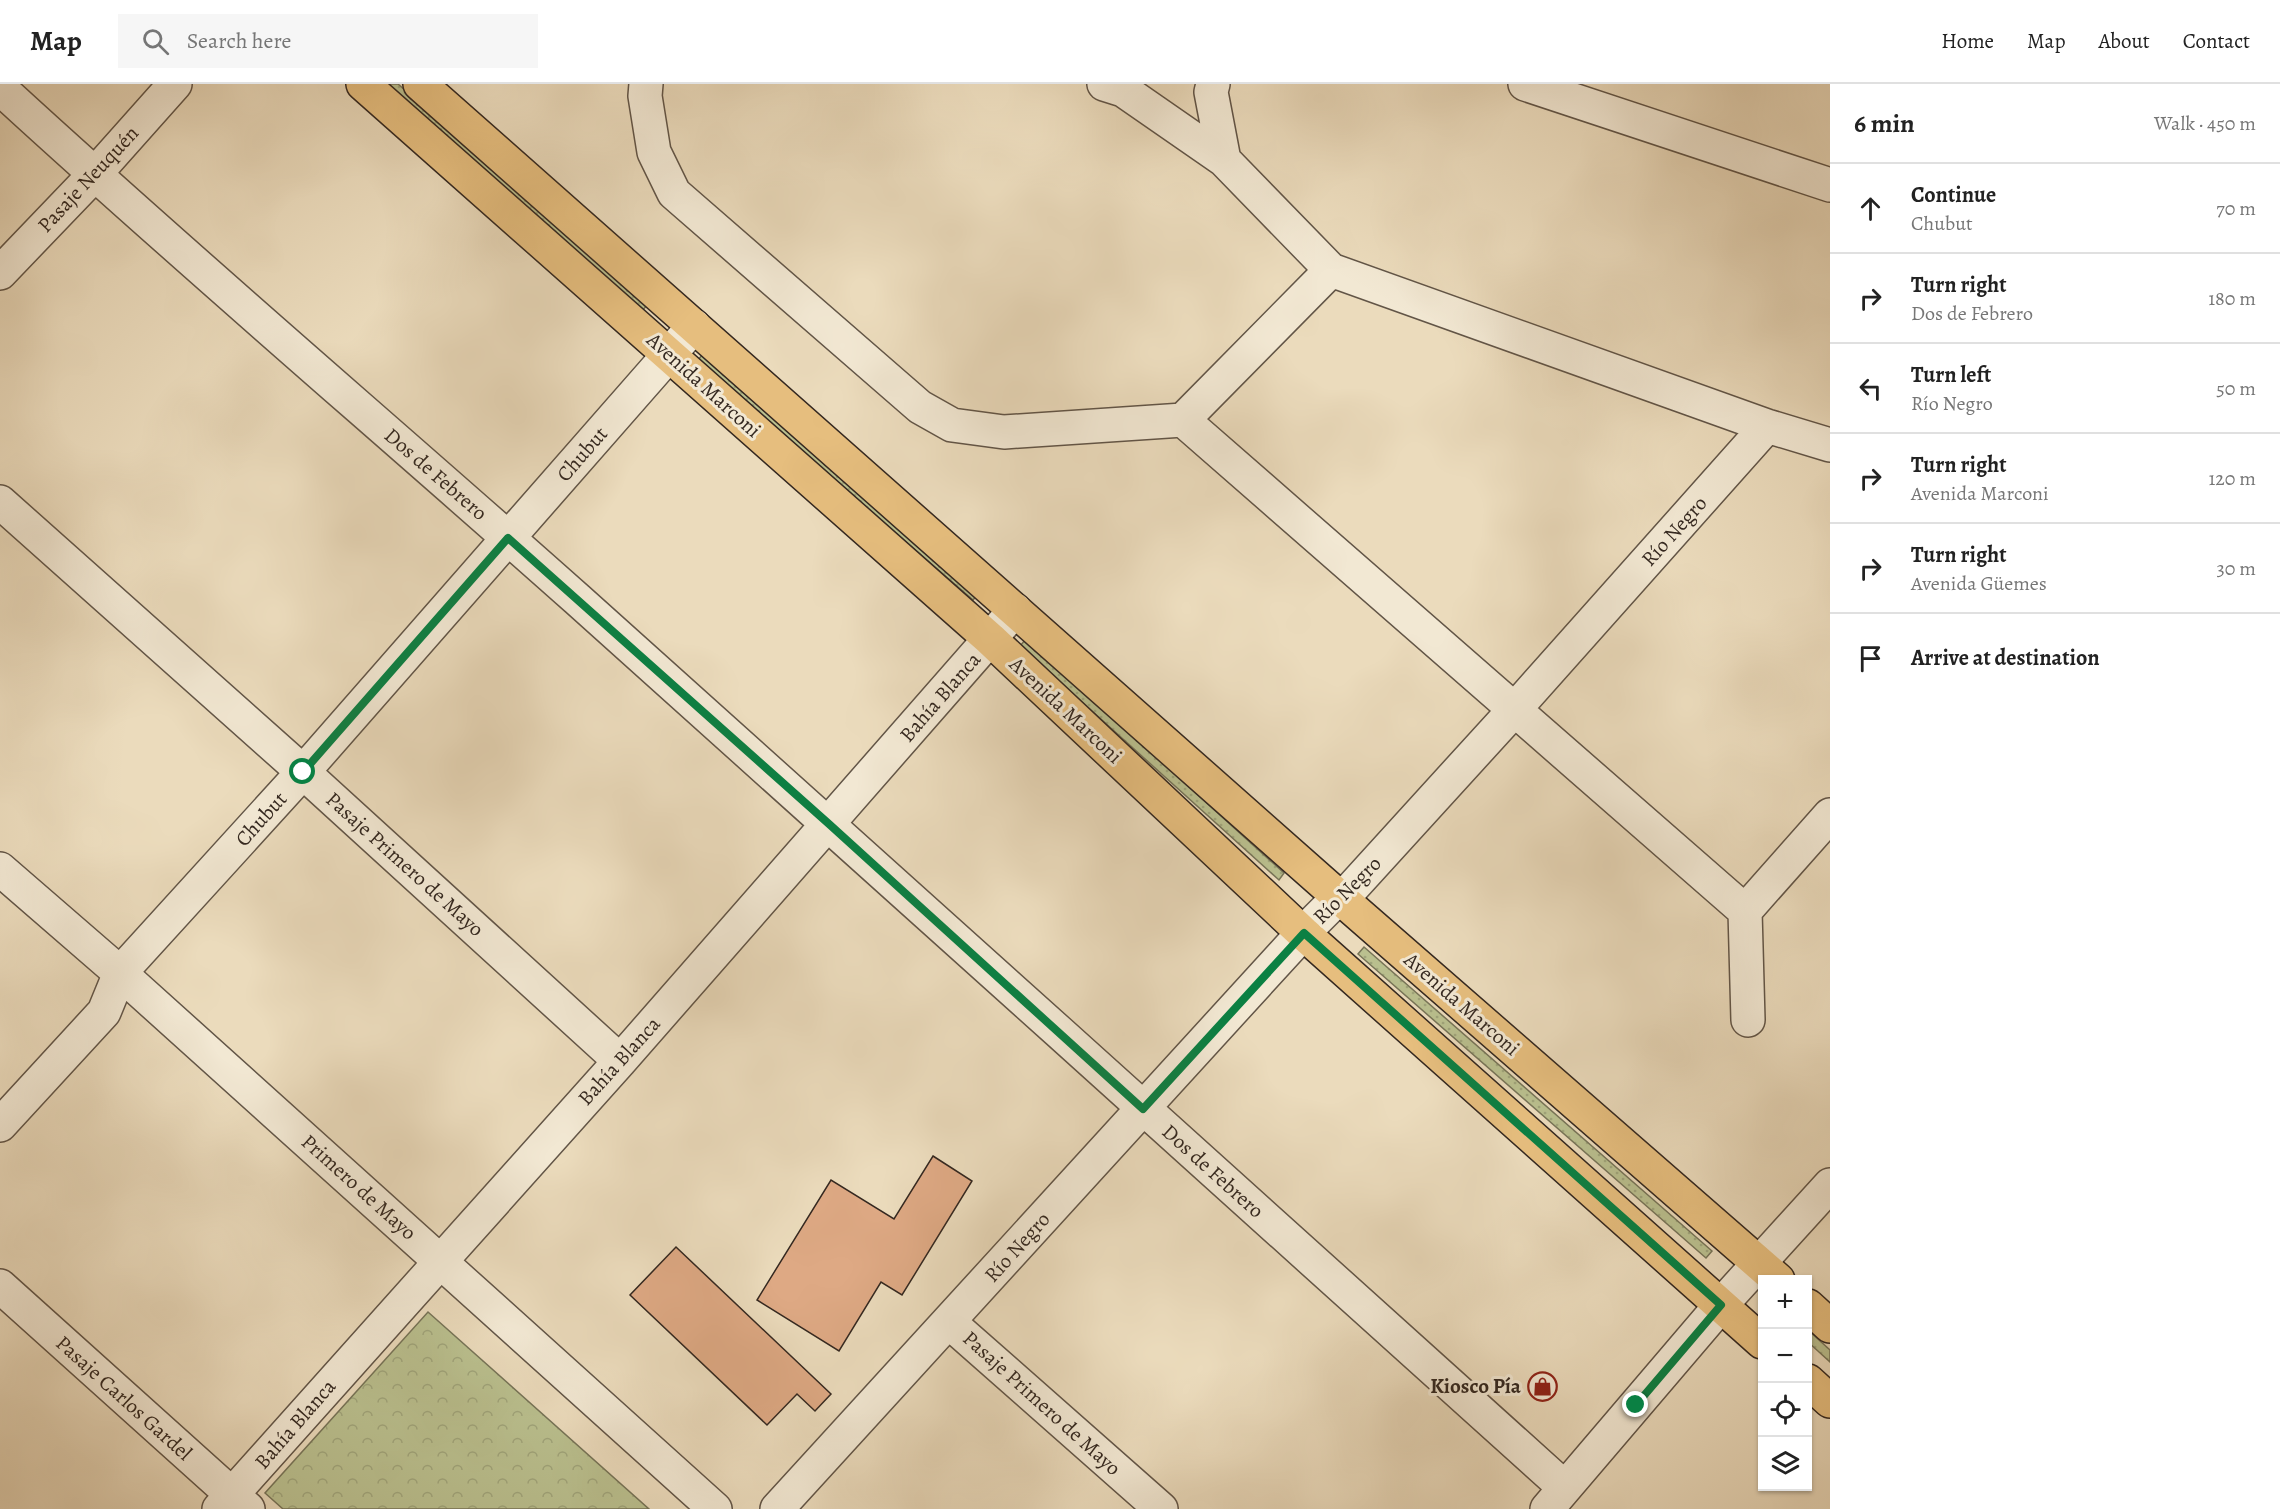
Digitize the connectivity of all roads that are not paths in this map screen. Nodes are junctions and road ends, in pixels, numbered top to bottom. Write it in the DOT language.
graph roads {
  1 [pos="175,84"];
  2 [pos="363,84"];
  3 [pos="420,84"];
  4 [pos="646,84"];
  5 [pos="1104,84"];
  6 [pos="1213,84"];
  7 [pos="1525,84"];
  8 [pos="0,88"];
  9 [pos="1224,160"];
  10 [pos="94,175"];
  11 [pos="1830,185"];
  12 [pos="1332,270"];
  13 [pos="0,273"];
  14 [pos="694,326"];
  15 [pos="669,354"];
  16 [pos="1183,420"];
  17 [pos="1767,426"];
  18 [pos="1830,445"];
  19 [pos="0,501"];
  20 [pos="508,538"];
  21 [pos="1015,610"];
  22 [pos="990,639"];
  23 [pos="1515,709"];
  24 [pos="303,772"];
  25 [pos="1830,815"];
  26 [pos="829,824"];
  27 [pos="0,869"];
  28 [pos="1339,897"];
  29 [pos="1745,911"];
  30 [pos="1304,933"];
  31 [pos="120,973"];
  32 [pos="1748,1020"];
  33 [pos="620,1061"];
  34 [pos="1143,1109"];
  35 [pos="0,1125"];
  36 [pos="1830,1185"];
  37 [pos="440,1260"];
  38 [pos="1769,1272"];
  39 [pos="0,1286"];
  40 [pos="1721,1305"];
  41 [pos="1812,1310"];
  42 [pos="949,1322"];
  43 [pos="1830,1326"];
  44 [pos="1758,1338"];
  45 [pos="1810,1383"];
  46 [pos="1830,1401"];
  47 [pos="1556,1498"];
  48 [pos="233,1504"];
  49 [pos="714,1509"];
  50 [pos="777,1509"];
  51 [pos="1161,1509"];
  1 -- 10 [label="street, Pasaje Neuquén"];
  2 -- 15 [label="main road, Avenida Marconi"];
  3 -- 14 [label="main road, Avenida Marconi"];
  4 -- 16 [label="street"];
  5 -- 9 [label="street"];
  6 -- 9 [label="street"];
  7 -- 11 [label="street"];
  8 -- 10 [label="street, Dos de Febrero"];
  9 -- 12 [label="street"];
  10 -- 13 [label="street, Pasaje Neuquén"];
  10 -- 20 [label="street, Dos de Febrero"];
  12 -- 16 [label="street"];
  12 -- 17 [label="street"];
  14 -- 15 [label="street, Chubut"];
  14 -- 21 [label="main road, Avenida Marconi"];
  15 -- 20 [label="street, Chubut"];
  15 -- 22 [label="main road, Avenida Marconi"];
  16 -- 23 [label="street"];
  17 -- 18 [label="street"];
  17 -- 23 [label="street, Río Negro"];
  19 -- 24 [label="street, Pasaje Primero de Mayo"];
  20 -- 24 [label="street, Chubut"];
  20 -- 26 [label="street, Dos de Febrero"];
  21 -- 22 [label="street, Bahía Blanca"];
  21 -- 28 [label="main road, Avenida Marconi"];
  22 -- 26 [label="street, Bahía Blanca"];
  22 -- 30 [label="main road, Avenida Marconi"];
  23 -- 28 [label="street, Río Negro"];
  23 -- 29 [label="street"];
  24 -- 31 [label="street, Chubut"];
  24 -- 33 [label="street, Pasaje Primero de Mayo"];
  25 -- 29 [label="street"];
  26 -- 33 [label="street, Bahía Blanca"];
  26 -- 34 [label="street, Dos de Febrero"];
  27 -- 31 [label="street, Primero de Mayo"];
  28 -- 30 [label="street, Río Negro"];
  28 -- 38 [label="main road, Avenida Marconi"];
  29 -- 32 [label="street"];
  30 -- 34 [label="street, Río Negro"];
  30 -- 40 [label="main road, Avenida Marconi"];
  31 -- 35 [label="street, Chubut"];
  31 -- 37 [label="street, Primero de Mayo"];
  33 -- 37 [label="street, Bahía Blanca"];
  34 -- 42 [label="street, Río Negro"];
  34 -- 47 [label="street, Dos de Febrero"];
  36 -- 38 [label="street"];
  37 -- 48 [label="street, Bahía Blanca"];
  37 -- 49 [label="street, Primero de Mayo"];
  38 -- 40 [label="street"];
  39 -- 48 [label="street, Pasaje Carlos Gardel"];
  40 -- 44 [label="main road, Avenida Marconi"];
  40 -- 47 [label="street"];
  41 -- 43 [label="main road"];
  42 -- 50 [label="street, Río Negro"];
  42 -- 51 [label="street, Pasaje Primero de Mayo"];
  45 -- 46 [label="main road"];
}
